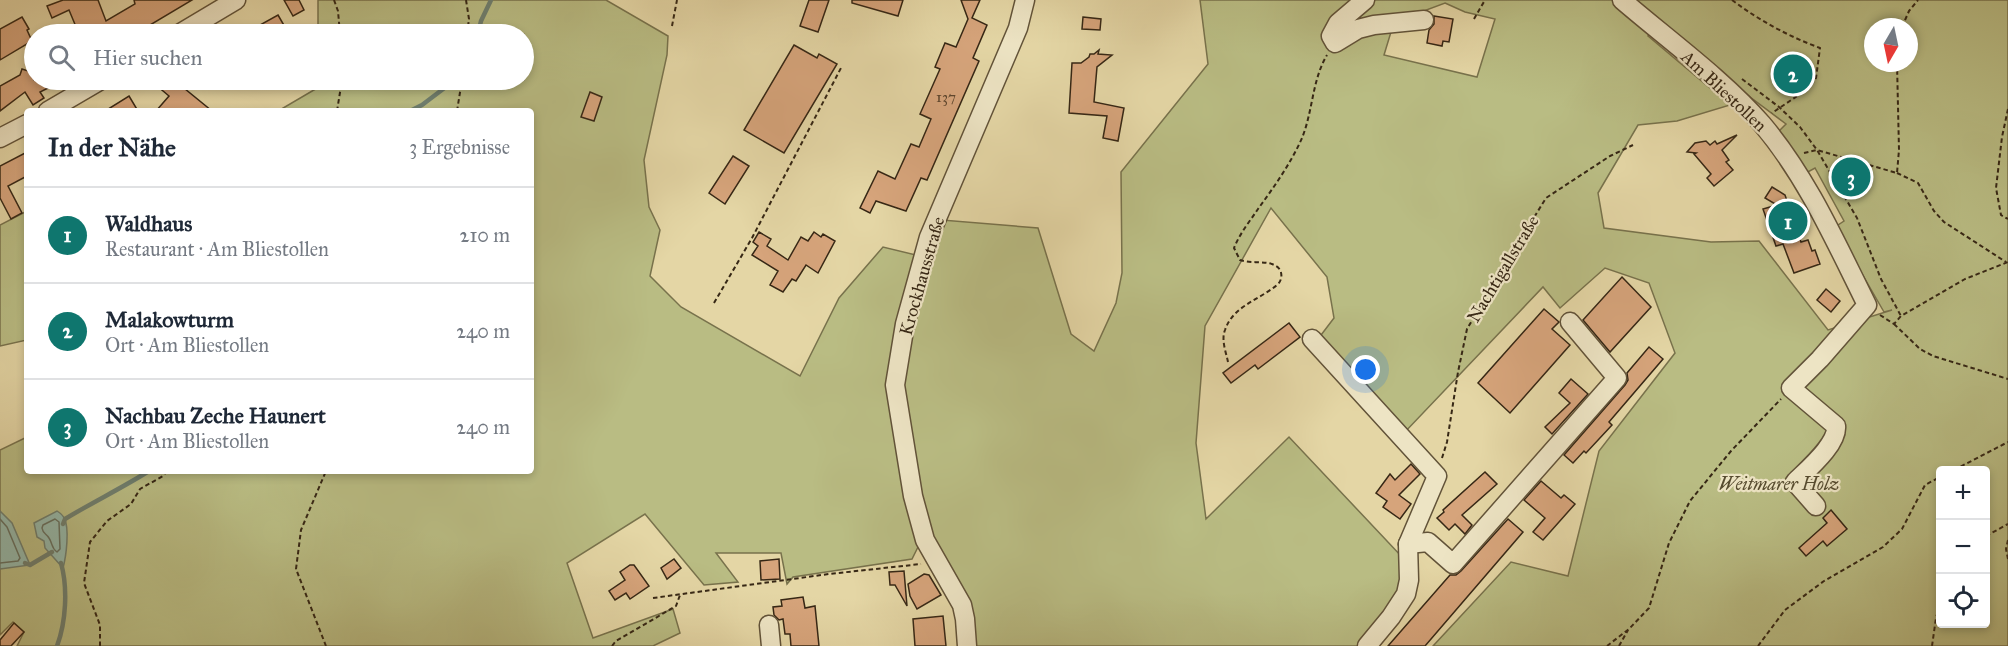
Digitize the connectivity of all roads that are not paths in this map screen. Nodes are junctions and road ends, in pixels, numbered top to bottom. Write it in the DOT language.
graph roads {
  1 [pos="236,0"];
  2 [pos="1025,0"];
  3 [pos="1365,0"];
  4 [pos="1622,0"];
  5 [pos="1424,21"];
  6 [pos="196,24"];
  7 [pos="84,90"];
  8 [pos="53,108"];
  9 [pos="24,126"];
  10 [pos="0,138"];
  11 [pos="1570,322"];
  12 [pos="1312,339"];
  13 [pos="1816,506"];
  14 [pos="1408,544"];
  15 [pos="769,625"];
  16 [pos="771,646"];
  17 [pos="967,646"];
  18 [pos="1367,646"];
  1 -- 6 [label="street"];
  2 -- 17 [label="street, Krockhausstraße"];
  3 -- 5 [label="street"];
  4 -- 13 [label="street, Am Bliestollen"];
  7 -- 8 [label="street"];
  9 -- 10 [label="street"];
  11 -- 14 [label="street"];
  12 -- 14 [label="street"];
  14 -- 18 [label="street"];
  15 -- 16 [label="street"];
}
